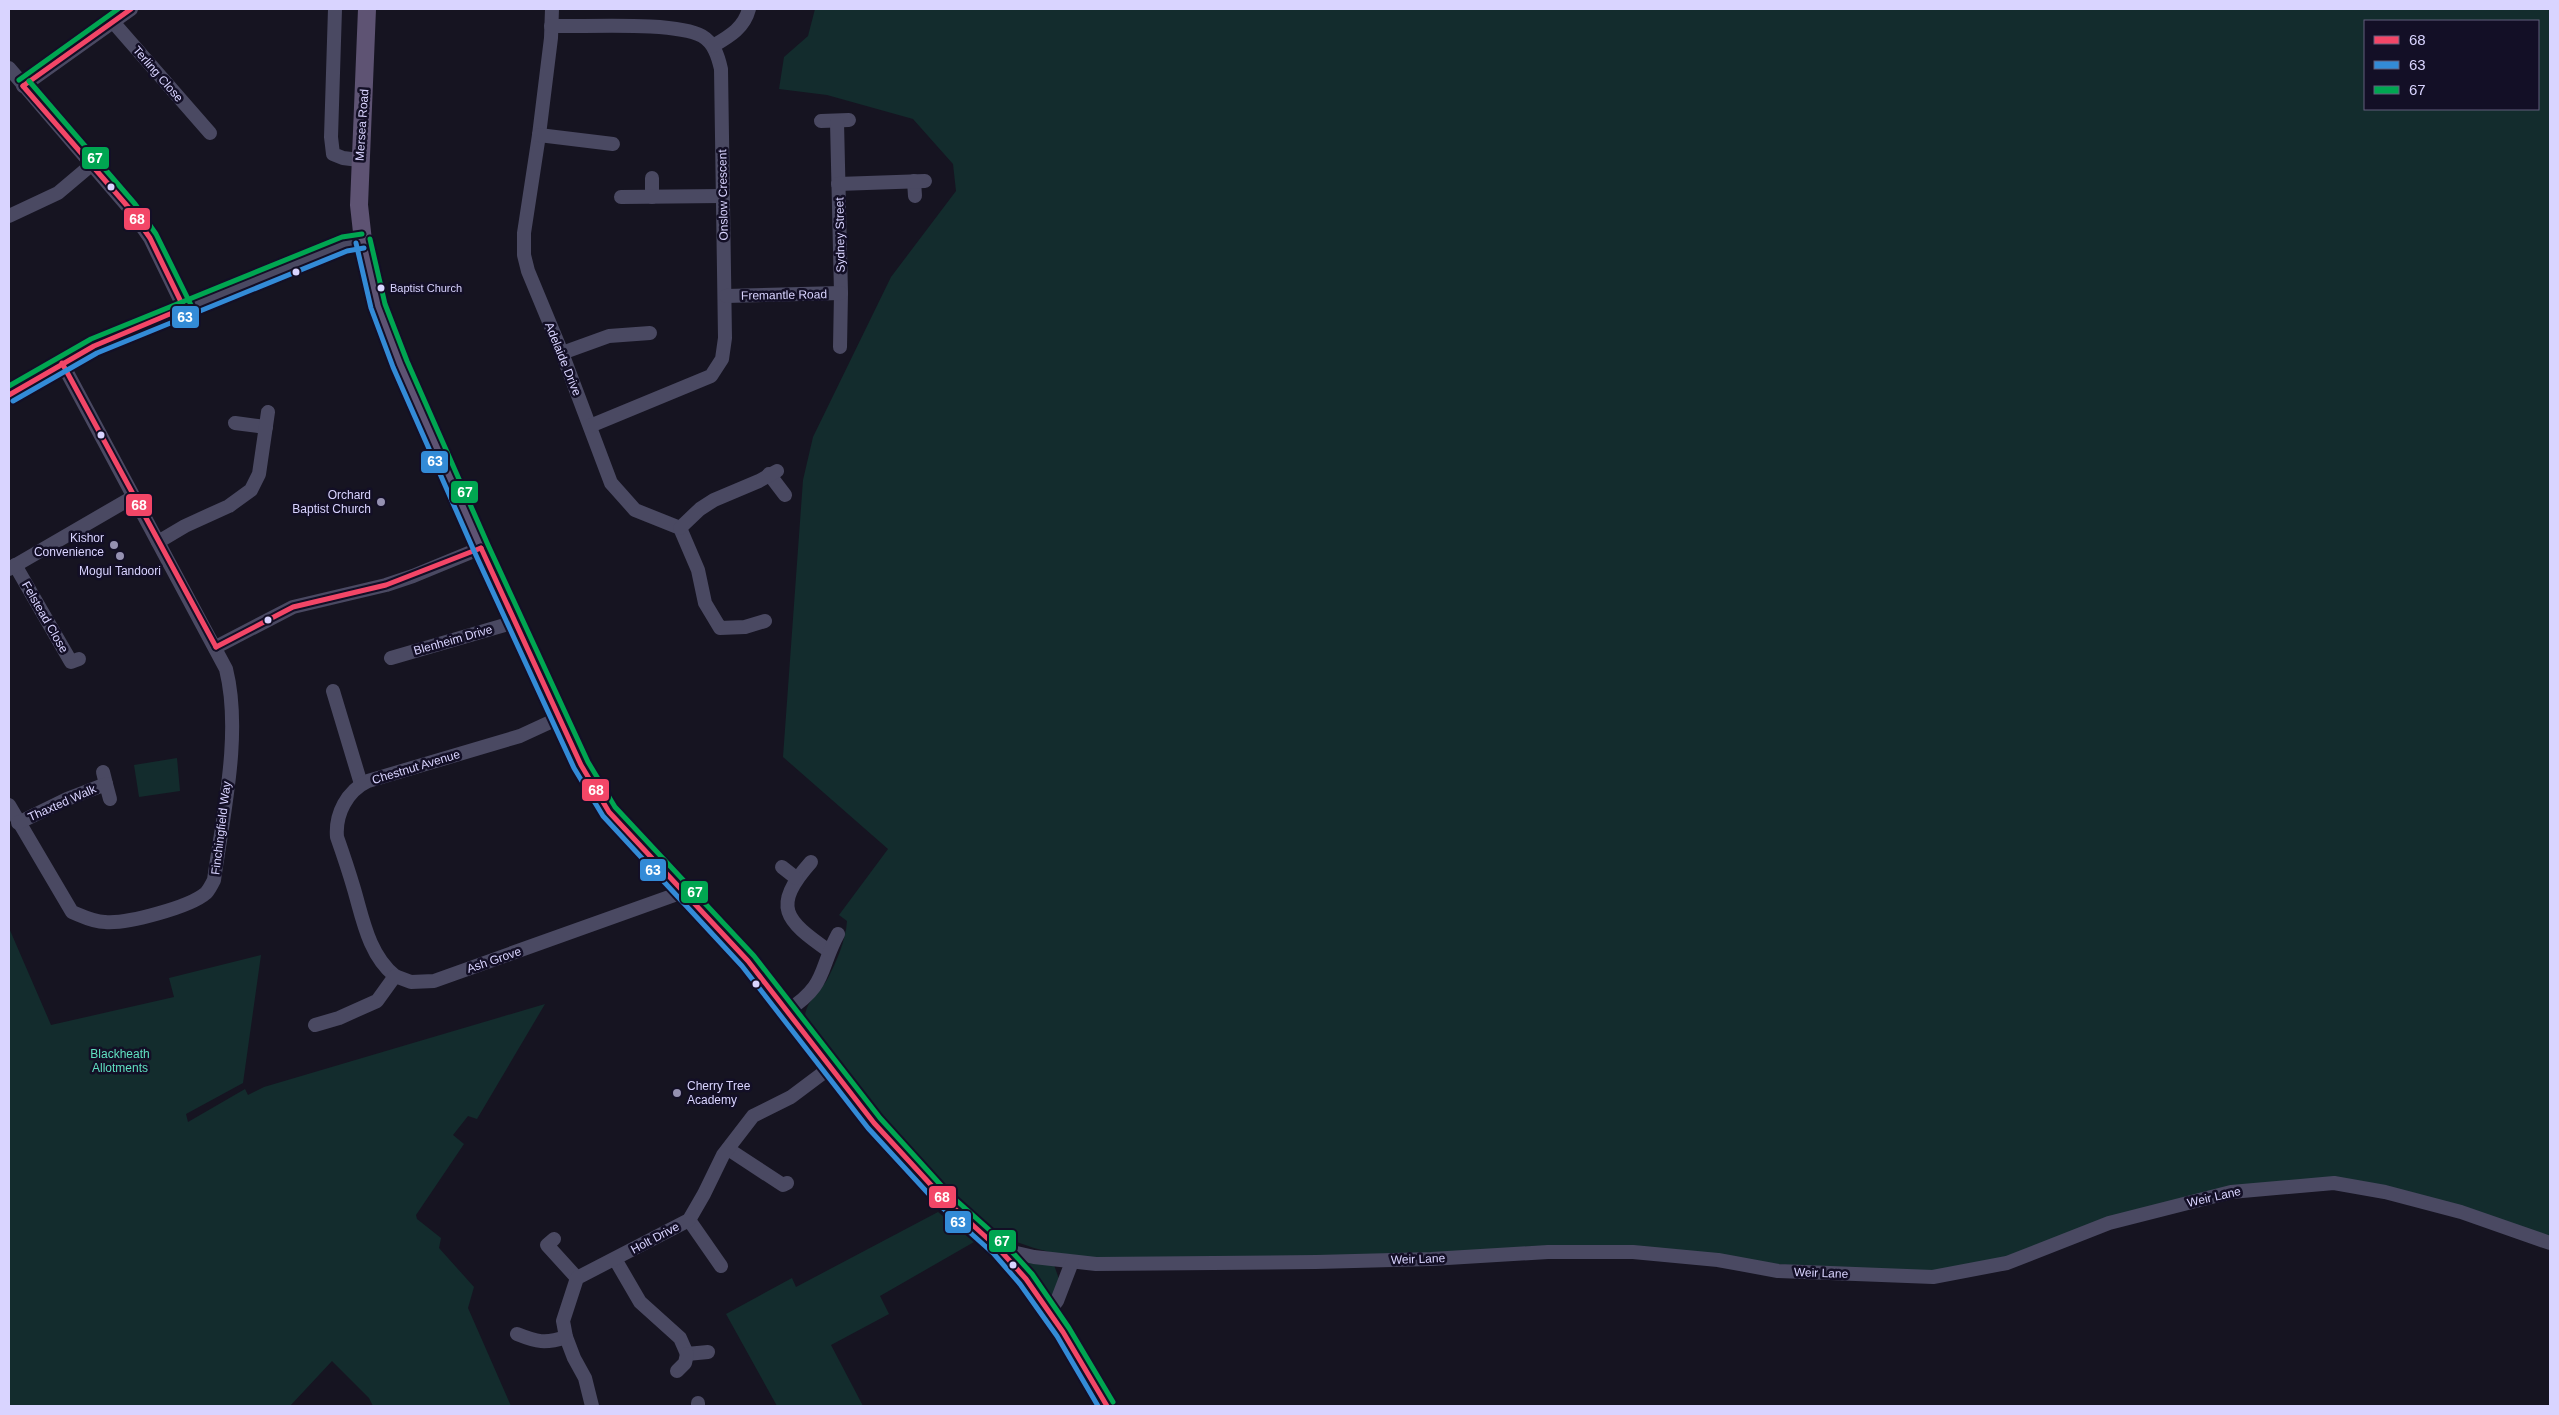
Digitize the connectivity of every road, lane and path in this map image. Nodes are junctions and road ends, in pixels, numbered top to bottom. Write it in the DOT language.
graph roads {
  1 [pos="131,9"];
  2 [pos="335,9"];
  3 [pos="367,9"];
  4 [pos="552,9"];
  5 [pos="749,9"];
  6 [pos="113,22"];
  7 [pos="551,26"];
  8 [pos="713,46"];
  9 [pos="9,68"];
  10 [pos="23,86"];
  11 [pos="820,122"];
  12 [pos="207,126"];
  13 [pos="539,136"];
  14 [pos="609,139"];
  15 [pos="359,160"];
  16 [pos="90,166"];
  17 [pos="652,178"];
  18 [pos="838,184"];
  19 [pos="722,196"];
  20 [pos="915,196"];
  21 [pos="620,197"];
  22 [pos="652,197"];
  23 [pos="9,216"];
  24 [pos="363,241"];
  25 [pos="841,293"];
  26 [pos="726,296"];
  27 [pos="184,308"];
  28 [pos="650,333"];
  29 [pos="840,347"];
  30 [pos="562,352"];
  31 [pos="62,363"];
  32 [pos="9,395"];
  33 [pos="268,412"];
  34 [pos="235,423"];
  35 [pos="590,426"];
  36 [pos="266,427"];
  37 [pos="785,495"];
  38 [pos="133,496"];
  39 [pos="680,528"];
  40 [pos="158,542"];
  41 [pos="481,548"];
  42 [pos="12,567"];
  43 [pos="757,620"];
  44 [pos="515,622"];
  45 [pos="216,647"];
  46 [pos="391,658"];
  47 [pos="79,659"];
  48 [pos="333,691"];
  49 [pos="559,718"];
  50 [pos="361,784"];
  51 [pos="110,799"];
  52 [pos="9,805"];
  53 [pos="18,823"];
  54 [pos="811,862"];
  55 [pos="782,867"];
  56 [pos="796,878"];
  57 [pos="683,892"];
  58 [pos="838,934"];
  59 [pos="829,952"];
  60 [pos="395,976"];
  61 [pos="787,1011"];
  62 [pos="315,1025"];
  63 [pos="831,1067"];
  64 [pos="728,1149"];
  65 [pos="782,1186"];
  66 [pos="689,1220"];
  67 [pos="554,1238"];
  68 [pos="2550,1244"];
  69 [pos="999,1249"];
  70 [pos="615,1259"];
  71 [pos="1072,1262"];
  72 [pos="721,1266"];
  73 [pos="577,1278"];
  74 [pos="1049,1312"];
  75 [pos="517,1334"];
  76 [pos="566,1337"];
  77 [pos="708,1352"];
  78 [pos="688,1354"];
  79 [pos="677,1371"];
  80 [pos="592,1406"];
  81 [pos="1107,1406"];
  1 -- 6 [label="street"];
  2 -- 15 [label="street"];
  3 -- 15 [label="main road, Mersea Road"];
  4 -- 7 [label="street, Adelaide Drive"];
  5 -- 8 [label="street"];
  6 -- 10 [label="street"];
  6 -- 12 [label="street, Terling Close"];
  7 -- 8 [label="street"];
  7 -- 13 [label="street, Adelaide Drive"];
  8 -- 19 [label="street, Onslow Crescent"];
  9 -- 10 [label="street"];
  10 -- 16 [label="street"];
  11 -- 18 [label="street, Sydney Street"];
  13 -- 14 [label="street"];
  13 -- 30 [label="street, Adelaide Drive"];
  15 -- 24 [label="main road, Mersea Road"];
  16 -- 23 [label="street"];
  16 -- 27 [label="street"];
  17 -- 22 [label="street"];
  18 -- 20 [label="street"];
  18 -- 25 [label="street, Sydney Street"];
  19 -- 22 [label="street"];
  19 -- 26 [label="street, Onslow Crescent"];
  21 -- 22 [label="street"];
  24 -- 27 [label="street"];
  24 -- 41 [label="main road, Mersea Road"];
  25 -- 26 [label="street, Fremantle Road"];
  25 -- 29 [label="street, Sydney Street"];
  26 -- 35 [label="street, Onslow Crescent"];
  27 -- 31 [label="street"];
  28 -- 30 [label="street"];
  30 -- 35 [label="street, Adelaide Drive"];
  31 -- 32 [label="street"];
  31 -- 38 [label="street, Finchingfield Way"];
  33 -- 36 [label="street"];
  34 -- 36 [label="street"];
  35 -- 39 [label="street, Adelaide Drive"];
  36 -- 40 [label="street"];
  37 -- 39 [label="street"];
  38 -- 40 [label="street, Finchingfield Way"];
  38 -- 42 [label="street"];
  39 -- 43 [label="street"];
  40 -- 45 [label="street, Finchingfield Way"];
  41 -- 44 [label="main road, Mersea Road"];
  41 -- 45 [label="street"];
  42 -- 47 [label="street, Felstead Close"];
  44 -- 46 [label="street, Blenheim Drive"];
  44 -- 49 [label="main road, Mersea Road"];
  45 -- 53 [label="street, Finchingfield Way"];
  48 -- 50 [label="street"];
  49 -- 50 [label="street, Chestnut Avenue"];
  49 -- 57 [label="main road, Mersea Road"];
  50 -- 60 [label="street, Chestnut Avenue"];
  51 -- 53 [label="street, Thaxted Walk"];
  52 -- 53 [label="street, Finchingfield Way"];
  54 -- 56 [label="street"];
  55 -- 56 [label="street"];
  56 -- 59 [label="street"];
  57 -- 60 [label="street, Ash Grove"];
  57 -- 61 [label="main road, Mersea Road"];
  58 -- 59 [label="street"];
  59 -- 61 [label="street"];
  60 -- 62 [label="street"];
  61 -- 63 [label="main road, Mersea Road"];
  63 -- 64 [label="street, Holt Drive"];
  63 -- 69 [label="main road, Mersea Road"];
  64 -- 65 [label="street"];
  64 -- 66 [label="street, Holt Drive"];
  66 -- 70 [label="street, Holt Drive"];
  66 -- 72 [label="street"];
  67 -- 73 [label="street"];
  68 -- 71 [label="street, Weir Lane"];
  69 -- 71 [label="street, Weir Lane"];
  69 -- 74 [label="main road, Mersea Road"];
  70 -- 73 [label="street, Holt Drive"];
  70 -- 78 [label="street"];
  71 -- 74 [label="street"];
  73 -- 76 [label="street"];
  74 -- 81 [label="main road, Mersea Road"];
  75 -- 76 [label="street"];
  76 -- 80 [label="street"];
  77 -- 78 [label="street"];
  78 -- 79 [label="street"];
}
